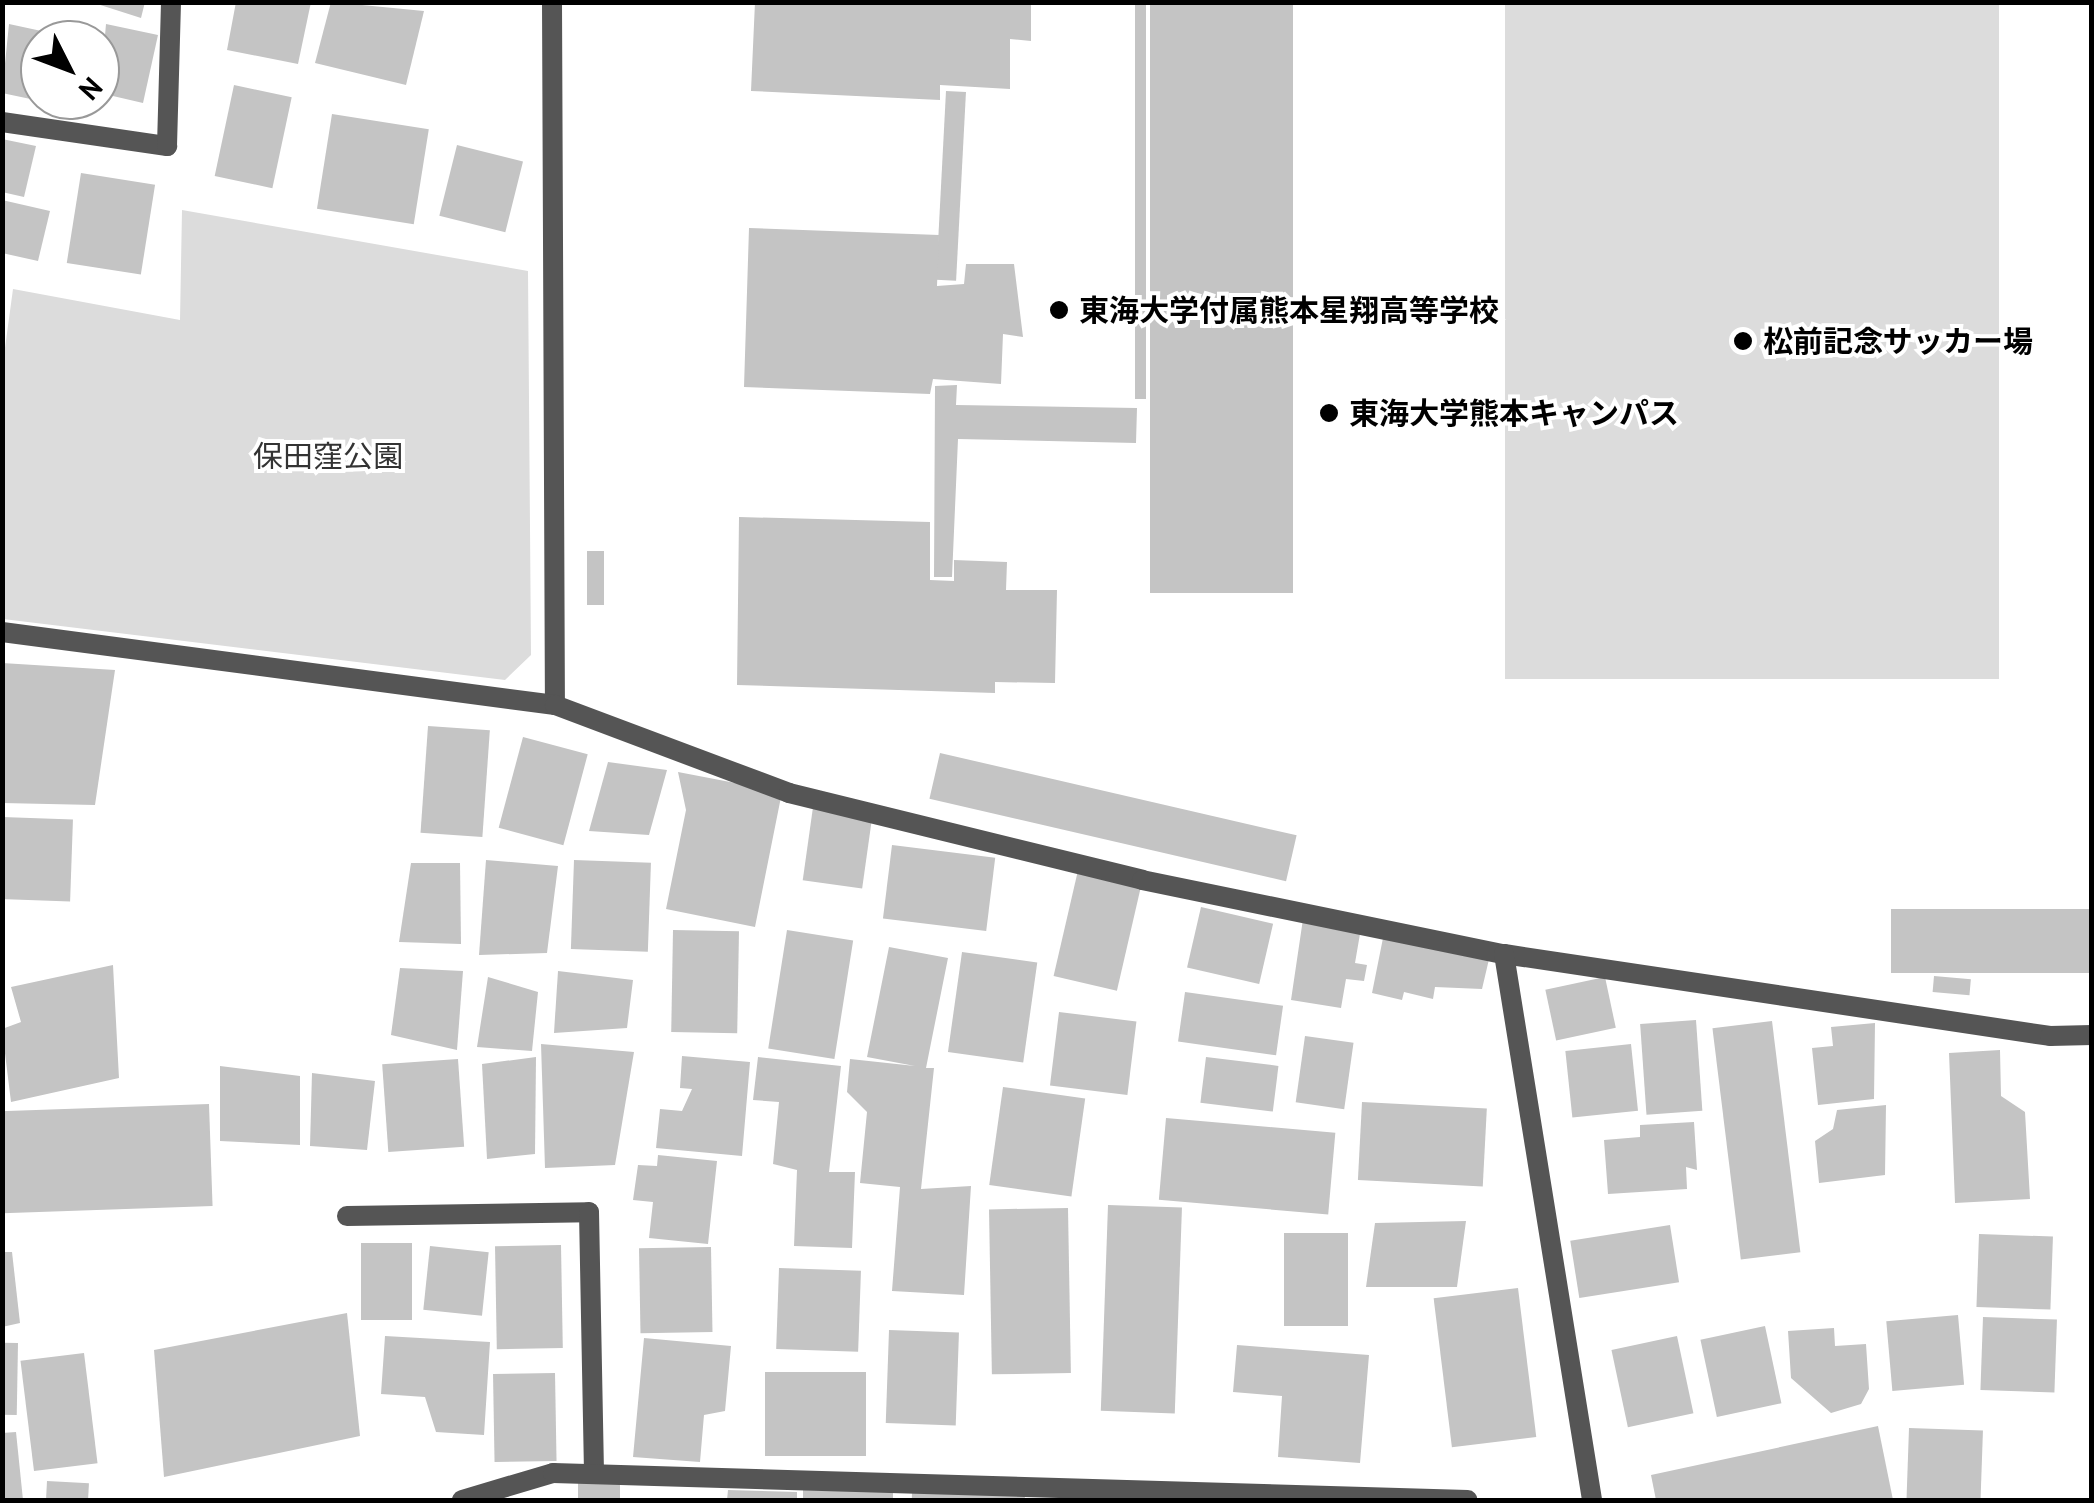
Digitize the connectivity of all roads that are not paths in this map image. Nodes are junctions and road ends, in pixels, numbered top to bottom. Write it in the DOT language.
graph roads {
  1 [pos="171,2"];
  2 [pos="552,2"];
  3 [pos="2,122"];
  4 [pos="2,632"];
  5 [pos="555,705"];
  6 [pos="1504,954"];
  7 [pos="2092,1034"];
  8 [pos="347,1216"];
  9 [pos="594,1474"];
  10 [pos="465,1500"];
  11 [pos="1468,1500"];
  12 [pos="1592,1500"];
  1 -- 3 [label="street"];
  2 -- 5 [label="street"];
  4 -- 5 [label="street"];
  5 -- 6 [label="street"];
  6 -- 7 [label="street"];
  6 -- 12 [label="street"];
  8 -- 9 [label="street"];
  9 -- 10 [label="street"];
  9 -- 11 [label="street"];
}
